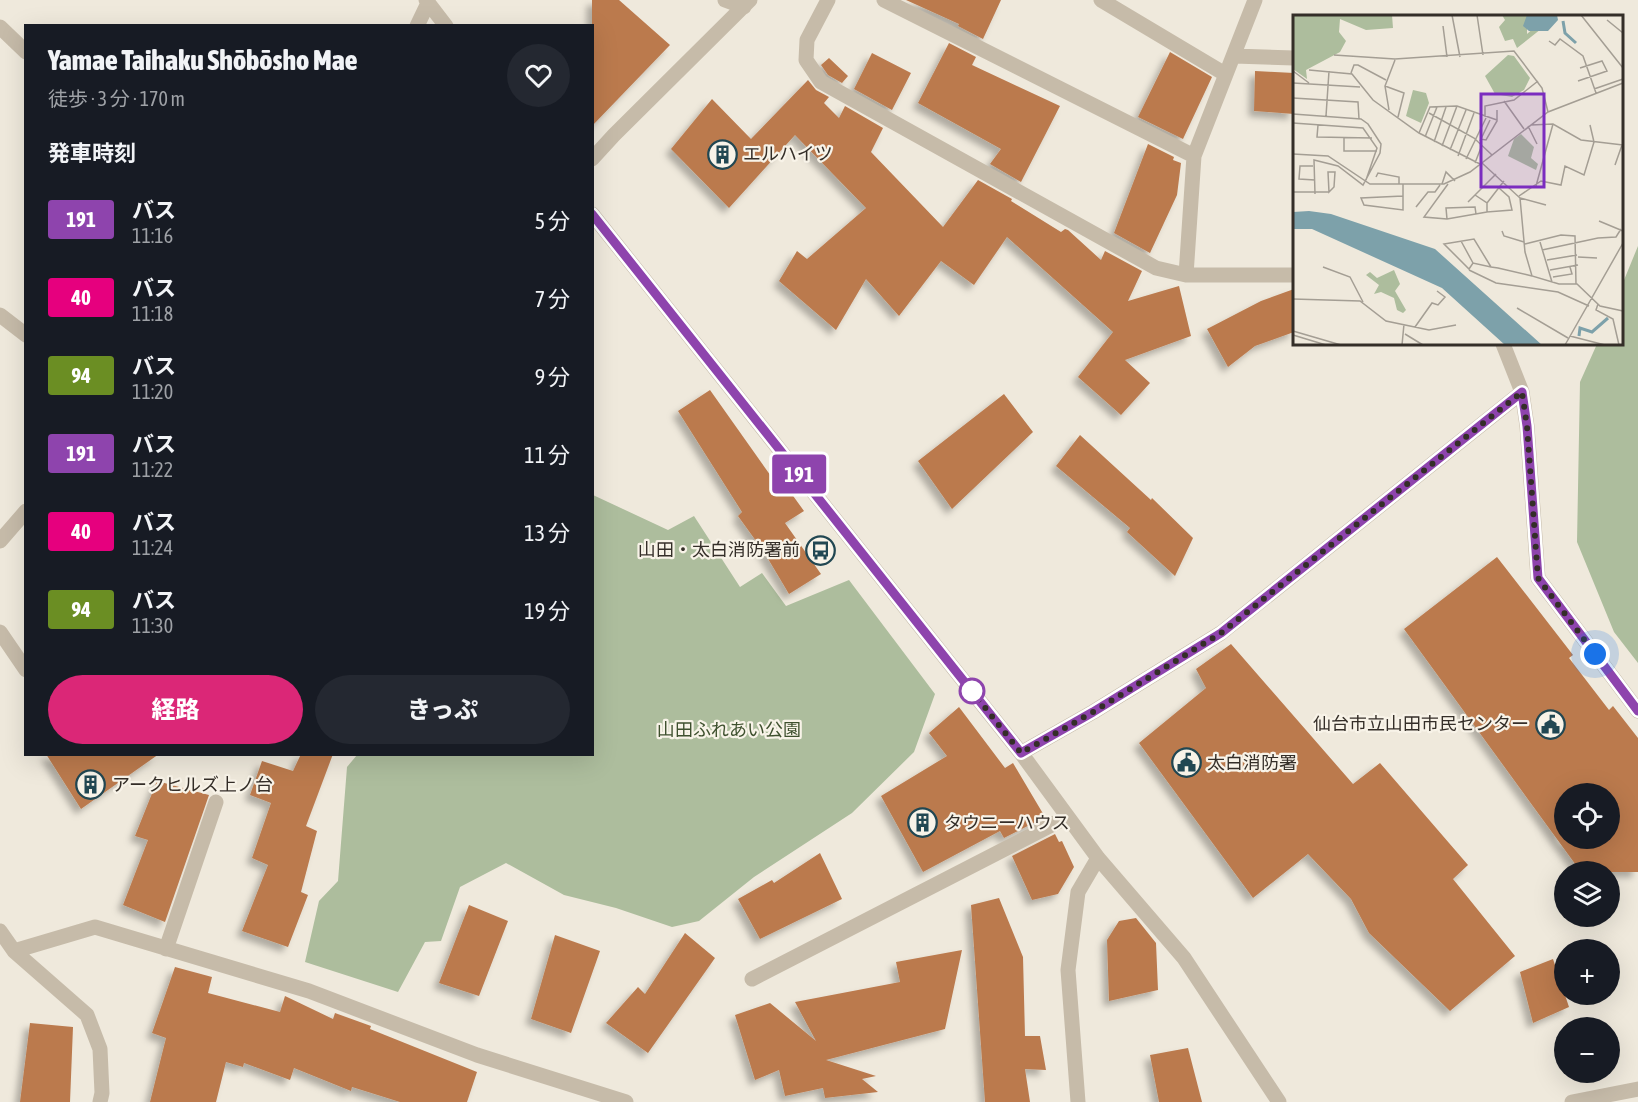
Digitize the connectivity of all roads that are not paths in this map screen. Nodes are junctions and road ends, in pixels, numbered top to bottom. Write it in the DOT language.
graph roads {
  1 [pos="724,0"];
  2 [pos="828,0"];
  3 [pos="884,0"];
  4 [pos="1255,0"];
  5 [pos="427,1"];
  6 [pos="1106,1"];
  7 [pos="747,4"];
  8 [pos="418,24"];
  9 [pos="444,24"];
  10 [pos="0,27"];
  11 [pos="24,50"];
  12 [pos="1234,56"];
  13 [pos="1293,58"];
  14 [pos="1225,74"];
  15 [pos="1194,156"];
  16 [pos="594,157"];
  17 [pos="594,217"];
  18 [pos="1186,275"];
  19 [pos="1293,275"];
  20 [pos="0,315"];
  21 [pos="24,333"];
  22 [pos="1503,345"];
  23 [pos="1522,392"];
  24 [pos="24,513"];
  25 [pos="0,541"];
  26 [pos="0,632"];
  27 [pos="24,667"];
  28 [pos="1638,711"];
  29 [pos="1021,753"];
  30 [pos="216,802"];
  31 [pos="1067,817"];
  32 [pos="1098,858"];
  33 [pos="0,932"];
  34 [pos="166,949"];
  35 [pos="14,951"];
  36 [pos="752,978"];
  37 [pos="1638,1089"];
  38 [pos="100,1102"];
  39 [pos="626,1102"];
  40 [pos="1078,1102"];
  41 [pos="1279,1102"];
  42 [pos="1572,1102"];
  1 -- 7 [label="street"];
  2 -- 18 [label="street"];
  3 -- 15 [label="street"];
  4 -- 12 [label="street"];
  5 -- 8 [label="street"];
  5 -- 9 [label="street"];
  6 -- 14 [label="street"];
  7 -- 16 [label="street"];
  10 -- 11 [label="street"];
  12 -- 13 [label="street"];
  12 -- 14 [label="street"];
  14 -- 15 [label="street"];
  15 -- 18 [label="street"];
  17 -- 29 [label="street"];
  18 -- 19 [label="street"];
  20 -- 21 [label="street"];
  22 -- 23 [label="street"];
  23 -- 28 [label="street"];
  23 -- 29 [label="street"];
  24 -- 25 [label="street"];
  26 -- 27 [label="street"];
  29 -- 31 [label="street"];
  30 -- 34 [label="street"];
  31 -- 32 [label="street"];
  31 -- 36 [label="street"];
  32 -- 40 [label="street"];
  32 -- 41 [label="street"];
  33 -- 35 [label="street"];
  34 -- 35 [label="street"];
  34 -- 39 [label="street"];
  35 -- 38 [label="street"];
  37 -- 42 [label="street"];
}
